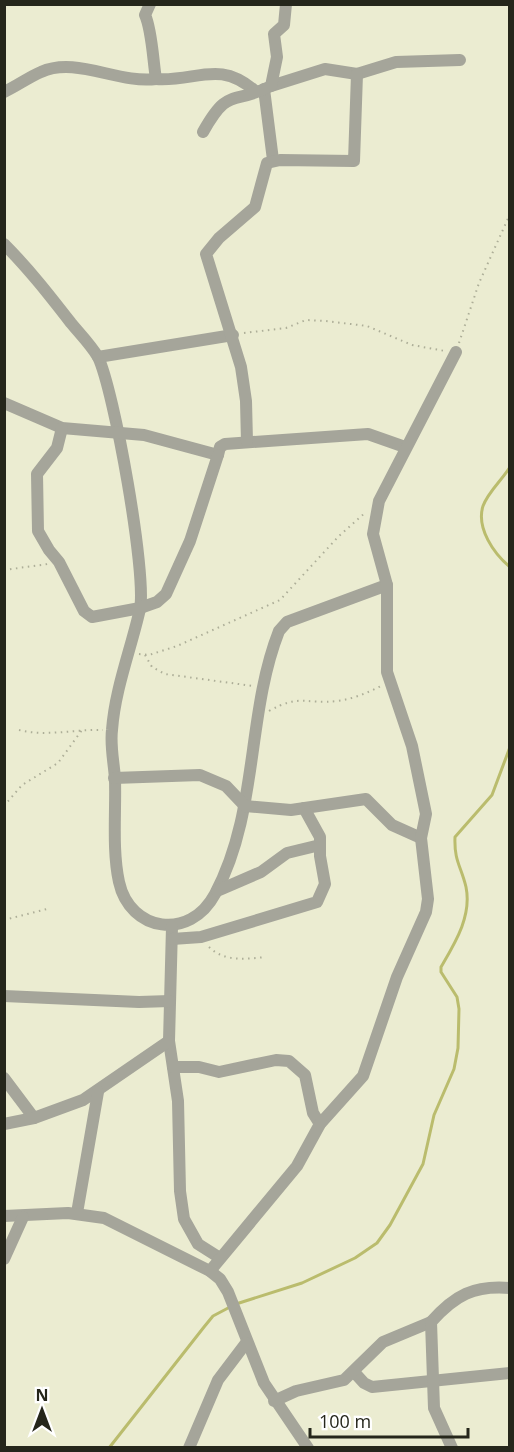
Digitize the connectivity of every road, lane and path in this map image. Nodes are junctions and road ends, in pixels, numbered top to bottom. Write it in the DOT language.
graph roads {
  1 [pos="150,4"];
  2 [pos="286,4"];
  3 [pos="460,60"];
  4 [pos="357,74"];
  5 [pos="156,79"];
  6 [pos="263,89"];
  7 [pos="4,92"];
  8 [pos="203,132"];
  9 [pos="273,160"];
  10 [pos="510,214"];
  11 [pos="4,244"];
  12 [pos="233,335"];
  13 [pos="456,352"];
  14 [pos="98,357"];
  15 [pos="4,403"];
  16 [pos="62,428"];
  17 [pos="116,433"];
  18 [pos="247,442"];
  19 [pos="405,447"];
  20 [pos="218,456"];
  21 [pos="380,501"];
  22 [pos="59,562"];
  23 [pos="4,570"];
  24 [pos="387,585"];
  25 [pos="140,609"];
  26 [pos="127,652"];
  27 [pos="145,655"];
  28 [pos="390,683"];
  29 [pos="265,688"];
  30 [pos="259,716"];
  31 [pos="82,729"];
  32 [pos="19,730"];
  33 [pos="111,731"];
  34 [pos="114,778"];
  35 [pos="4,806"];
  36 [pos="245,806"];
  37 [pos="304,808"];
  38 [pos="421,838"];
  39 [pos="320,845"];
  40 [pos="217,891"];
  41 [pos="47,909"];
  42 [pos="4,920"];
  43 [pos="172,933"];
  44 [pos="201,937"];
  45 [pos="266,957"];
  46 [pos="4,996"];
  47 [pos="170,1001"];
  48 [pos="169,1041"];
  49 [pos="173,1067"];
  50 [pos="4,1078"];
  51 [pos="98,1092"];
  52 [pos="34,1118"];
  53 [pos="4,1124"];
  54 [pos="320,1124"];
  55 [pos="77,1213"];
  56 [pos="4,1216"];
  57 [pos="23,1217"];
  58 [pos="220,1258"];
  59 [pos="4,1259"];
  60 [pos="210,1271"];
  61 [pos="510,1288"];
  62 [pos="431,1322"];
  63 [pos="246,1343"];
  64 [pos="354,1372"];
  65 [pos="510,1373"];
  66 [pos="432,1380"];
  67 [pos="274,1401"];
  68 [pos="189,1448"];
  69 [pos="308,1448"];
  70 [pos="452,1448"];
  1 -- 5 [label="street"];
  2 -- 6 [label="street"];
  3 -- 4 [label="street"];
  4 -- 6 [label="street"];
  4 -- 9 [label="street"];
  5 -- 6 [label="street"];
  5 -- 7 [label="street"];
  6 -- 8 [label="street"];
  6 -- 9 [label="street"];
  9 -- 12 [label="street"];
  10 -- 13 [label="path"];
  11 -- 14 [label="street"];
  12 -- 13 [label="path"];
  12 -- 14 [label="street"];
  12 -- 18 [label="street"];
  13 -- 19 [label="street"];
  14 -- 17 [label="street"];
  15 -- 16 [label="street"];
  16 -- 17 [label="street"];
  16 -- 22 [label="street"];
  17 -- 20 [label="street"];
  17 -- 25 [label="street"];
  18 -- 19 [label="street"];
  18 -- 20 [label="street"];
  19 -- 21 [label="street"];
  20 -- 25 [label="street"];
  21 -- 24 [label="street"];
  21 -- 27 [label="path"];
  22 -- 23 [label="path"];
  22 -- 25 [label="street"];
  24 -- 28 [label="street"];
  24 -- 29 [label="street"];
  25 -- 26 [label="street"];
  26 -- 27 [label="path"];
  26 -- 33 [label="street"];
  27 -- 29 [label="path"];
  28 -- 30 [label="path"];
  28 -- 38 [label="street"];
  29 -- 30 [label="street"];
  30 -- 36 [label="street"];
  31 -- 32 [label="path"];
  31 -- 33 [label="path"];
  31 -- 35 [label="path"];
  33 -- 34 [label="street"];
  34 -- 36 [label="street"];
  34 -- 43 [label="street"];
  36 -- 37 [label="street"];
  36 -- 40 [label="street"];
  37 -- 38 [label="street"];
  37 -- 39 [label="street"];
  38 -- 54 [label="street"];
  39 -- 40 [label="street"];
  39 -- 44 [label="street"];
  40 -- 43 [label="street"];
  41 -- 42 [label="path"];
  43 -- 44 [label="street"];
  43 -- 47 [label="street"];
  44 -- 45 [label="path"];
  46 -- 47 [label="street"];
  47 -- 48 [label="street"];
  48 -- 49 [label="street"];
  48 -- 51 [label="street"];
  49 -- 54 [label="street"];
  49 -- 58 [label="street"];
  50 -- 52 [label="street"];
  51 -- 52 [label="street"];
  51 -- 55 [label="street"];
  52 -- 53 [label="street"];
  54 -- 58 [label="street"];
  55 -- 57 [label="street"];
  55 -- 60 [label="street"];
  56 -- 57 [label="street"];
  57 -- 59 [label="street"];
  58 -- 60 [label="street"];
  60 -- 63 [label="street"];
  61 -- 62 [label="street"];
  62 -- 64 [label="street"];
  62 -- 66 [label="street"];
  63 -- 67 [label="street"];
  63 -- 68 [label="street"];
  64 -- 66 [label="street"];
  64 -- 67 [label="street"];
  65 -- 66 [label="street"];
  66 -- 70 [label="street"];
  67 -- 69 [label="street"];
}
